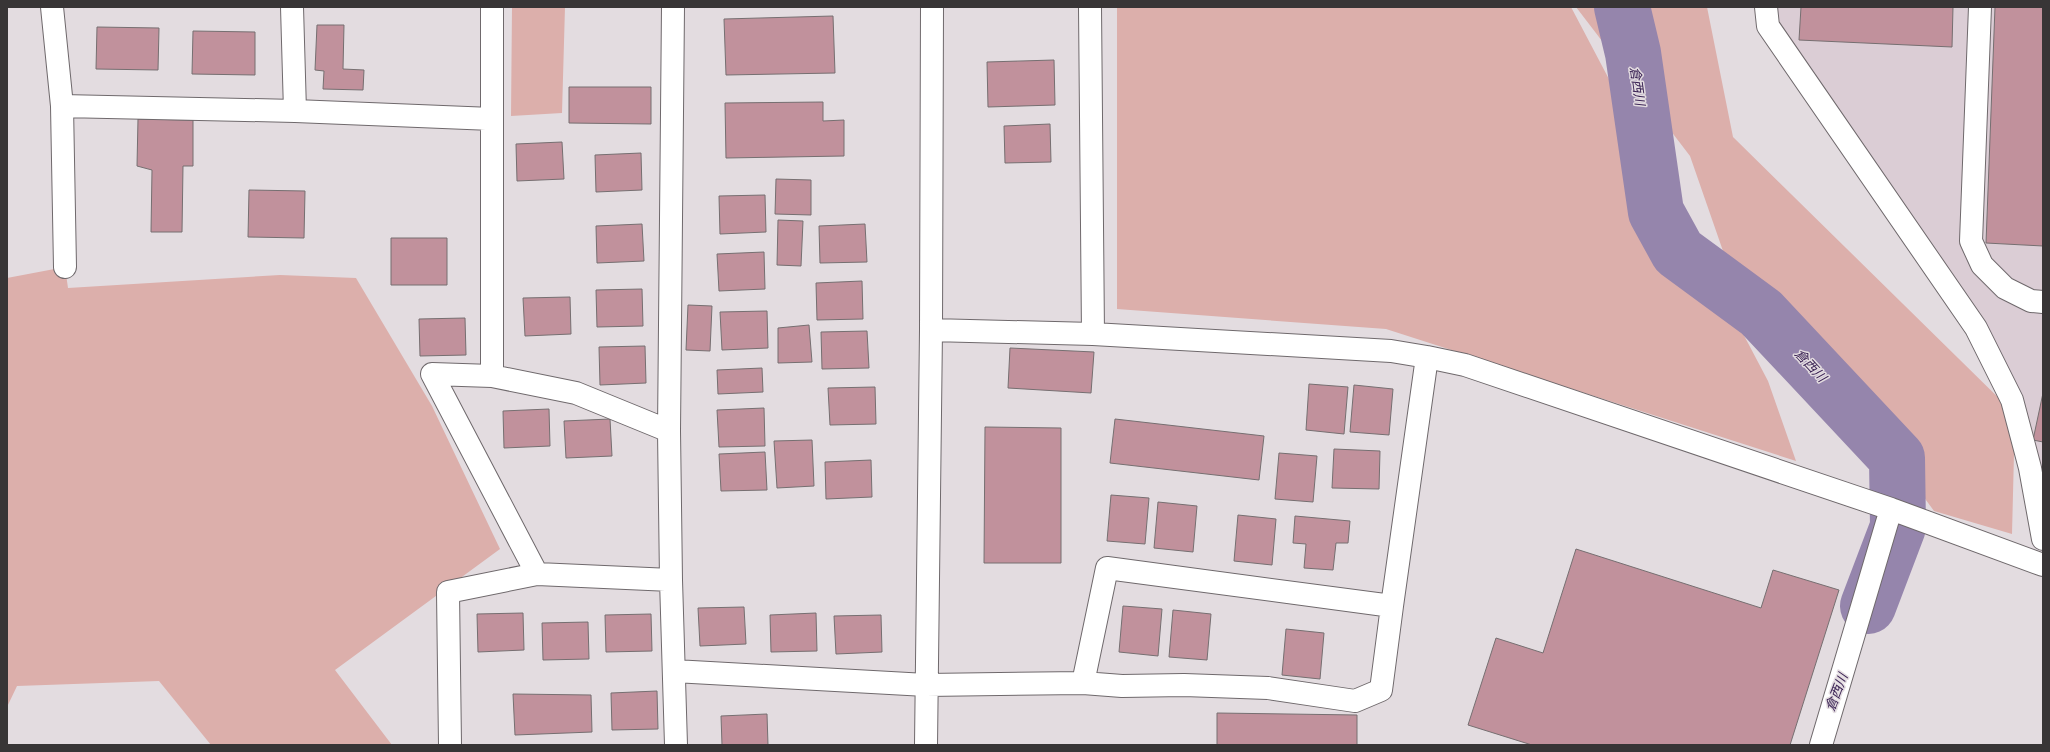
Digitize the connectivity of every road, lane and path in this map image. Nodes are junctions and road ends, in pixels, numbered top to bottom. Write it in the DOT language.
graph roads {
  1 [pos="52,7"];
  2 [pos="292,7"];
  3 [pos="492,7"];
  4 [pos="673,7"];
  5 [pos="932,7"];
  6 [pos="1090,7"];
  7 [pos="1766,7"];
  8 [pos="1980,7"];
  9 [pos="62,106"];
  10 [pos="295,111"];
  11 [pos="492,119"];
  12 [pos="65,267"];
  13 [pos="2043,302"];
  14 [pos="931,330"];
  15 [pos="1093,334"];
  16 [pos="1427,357"];
  17 [pos="492,376"];
  18 [pos="669,431"];
  19 [pos="1891,509"];
  20 [pos="2043,540"];
  21 [pos="2043,565"];
  22 [pos="537,574"];
  23 [pos="670,580"];
  24 [pos="1392,606"];
  25 [pos="674,671"];
  26 [pos="1084,683"];
  27 [pos="926,685"];
  28 [pos="450,745"];
  29 [pos="676,745"];
  30 [pos="926,745"];
  31 [pos="1822,745"];
  1 -- 9 [label="street"];
  2 -- 10 [label="street"];
  3 -- 11 [label="street"];
  4 -- 18 [label="street"];
  5 -- 14 [label="street"];
  6 -- 15 [label="street"];
  7 -- 20 [label="street"];
  8 -- 13 [label="street"];
  9 -- 10 [label="street"];
  9 -- 12 [label="street"];
  10 -- 11 [label="street"];
  11 -- 17 [label="street"];
  14 -- 15 [label="street"];
  14 -- 27 [label="street"];
  15 -- 16 [label="street"];
  16 -- 19 [label="street"];
  16 -- 24 [label="street"];
  17 -- 18 [label="street"];
  17 -- 22 [label="street"];
  18 -- 23 [label="street"];
  19 -- 21 [label="street"];
  19 -- 31 [label="street"];
  22 -- 23 [label="street"];
  22 -- 28 [label="street"];
  23 -- 25 [label="street"];
  24 -- 26 [label="street"];
  24 -- 26 [label="street"];
  25 -- 27 [label="street"];
  25 -- 29 [label="street"];
  26 -- 27 [label="street"];
  27 -- 30 [label="street"];
}
